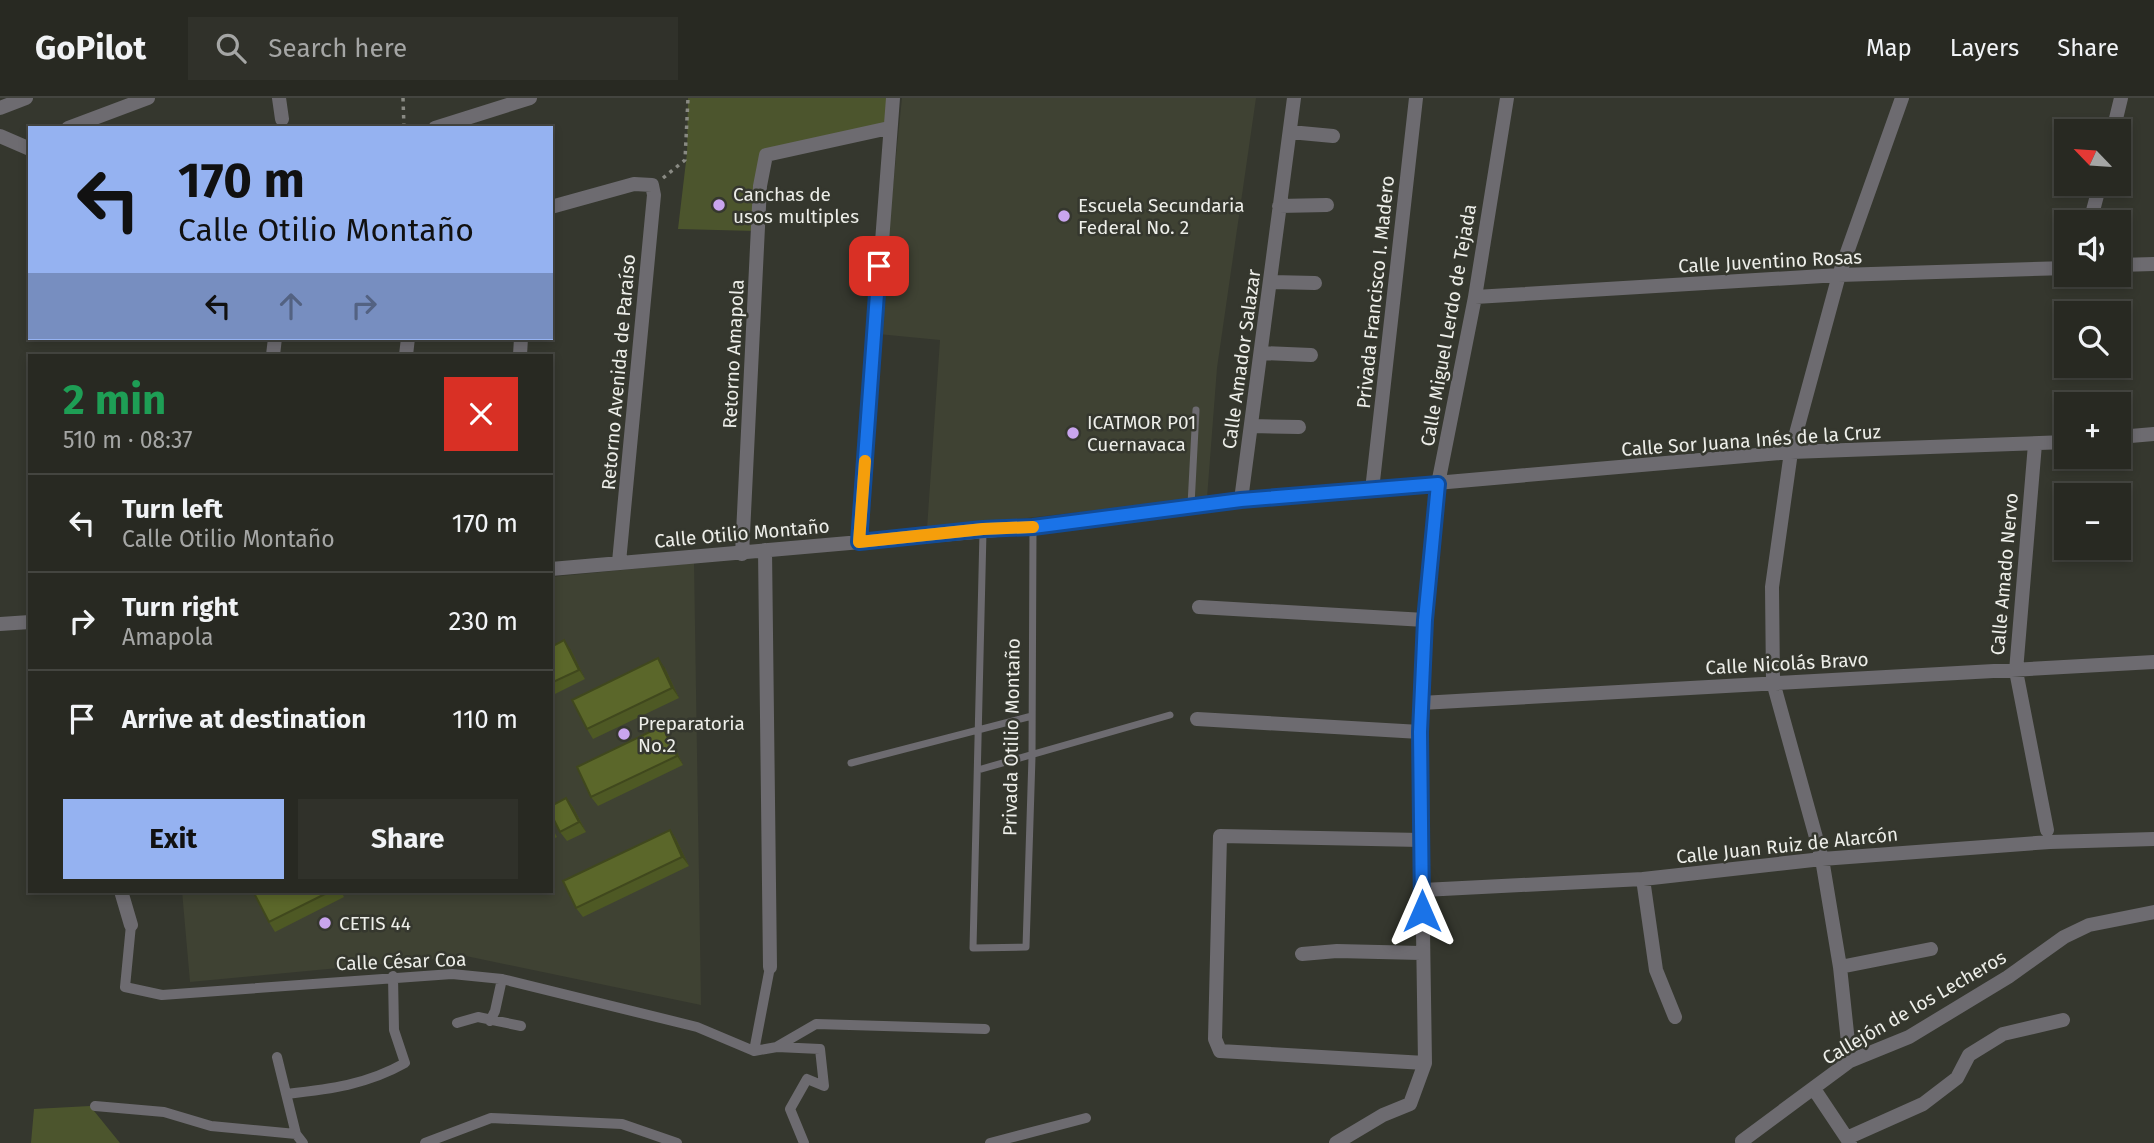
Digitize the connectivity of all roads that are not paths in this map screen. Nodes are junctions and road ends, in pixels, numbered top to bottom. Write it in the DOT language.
graph roads {
  1 [pos="26,98"];
  2 [pos="148,98"];
  3 [pos="279,98"];
  4 [pos="530,98"];
  5 [pos="893,98"];
  6 [pos="1294,98"];
  7 [pos="1416,98"];
  8 [pos="1507,98"];
  9 [pos="1902,98"];
  10 [pos="2121,98"];
  11 [pos="0,108"];
  12 [pos="282,119"];
  13 [pos="2116,119"];
  14 [pos="73,126"];
  15 [pos="441,126"];
  16 [pos="889,128"];
  17 [pos="1290,132"];
  18 [pos="0,136"];
  19 [pos="1333,136"];
  20 [pos="28,148"];
  21 [pos="1327,205"];
  22 [pos="553,206"];
  23 [pos="1279,206"];
  24 [pos="2154,264"];
  25 [pos="2131,265"];
  26 [pos="2054,268"];
  27 [pos="1839,275"];
  28 [pos="1272,282"];
  29 [pos="1315,283"];
  30 [pos="1475,296"];
  31 [pos="1261,353"];
  32 [pos="1311,355"];
  33 [pos="1196,410"];
  34 [pos="1252,426"];
  35 [pos="1300,427"];
  36 [pos="2154,434"];
  37 [pos="2131,436"];
  38 [pos="2054,443"];
  39 [pos="2035,444"];
  40 [pos="1791,452"];
  41 [pos="1438,484"];
  42 [pos="1372,491"];
  43 [pos="1241,500"];
  44 [pos="1191,505"];
  45 [pos="1033,527"];
  46 [pos="983,529"];
  47 [pos="859,542"];
  48 [pos="765,550"];
  49 [pos="743,554"];
  50 [pos="620,562"];
  51 [pos="553,569"];
  52 [pos="1199,607"];
  53 [pos="1425,620"];
  54 [pos="28,622"];
  55 [pos="0,624"];
  56 [pos="2154,662"];
  57 [pos="2016,671"];
  58 [pos="1773,682"];
  59 [pos="1421,704"];
  60 [pos="1170,715"];
  61 [pos="1032,716"];
  62 [pos="1197,719"];
  63 [pos="978,729"];
  64 [pos="1420,732"];
  65 [pos="1031,757"];
  66 [pos="851,763"];
  67 [pos="978,770"];
  68 [pos="2047,830"];
  69 [pos="2154,839"];
  70 [pos="1421,840"];
  71 [pos="1822,859"];
  72 [pos="1643,879"];
  73 [pos="1423,890"];
  74 [pos="122,893"];
  75 [pos="2154,912"];
  76 [pos="131,925"];
  77 [pos="1931,949"];
  78 [pos="1421,953"];
  79 [pos="1302,954"];
  80 [pos="770,967"];
  81 [pos="1840,967"];
  82 [pos="393,976"];
  83 [pos="502,979"];
  84 [pos="1675,1017"];
  85 [pos="2063,1020"];
  86 [pos="490,1021"];
  87 [pos="457,1023"];
  88 [pos="521,1026"];
  89 [pos="985,1029"];
  90 [pos="777,1047"];
  91 [pos="754,1051"];
  92 [pos="277,1057"];
  93 [pos="1850,1061"];
  94 [pos="1425,1063"];
  95 [pos="1814,1089"];
  96 [pos="286,1094"];
  97 [pos="95,1106"];
  98 [pos="1086,1118"];
  99 [pos="300,1139"];
  100 [pos="1849,1140"];
  101 [pos="1742,1142"];
  102 [pos="425,1143"];
  103 [pos="677,1143"];
  104 [pos="804,1143"];
  105 [pos="990,1143"];
  106 [pos="1336,1143"];
  1 -- 11 [label="street"];
  2 -- 14 [label="street"];
  3 -- 12 [label="street"];
  4 -- 15 [label="street"];
  5 -- 16 [label="street"];
  6 -- 17 [label="street, Calle Amador Salazar"];
  7 -- 42 [label="street, Privada Francisco I. Madero"];
  8 -- 30 [label="street, Calle Miguel Lerdo de Tejada"];
  9 -- 27 [label="street"];
  10 -- 13 [label="street"];
  16 -- 47 [label="street"];
  16 -- 49 [label="street, Retorno Amapola"];
  17 -- 19 [label="street"];
  17 -- 23 [label="street, Calle Amador Salazar"];
  18 -- 20 [label="street"];
  21 -- 23 [label="street"];
  22 -- 50 [label="street, Retorno Avenida de Paraíso"];
  23 -- 28 [label="street, Calle Amador Salazar"];
  24 -- 25 [label="street"];
  26 -- 27 [label="street, Calle Juventino Rosas"];
  27 -- 30 [label="street, Calle Juventino Rosas"];
  27 -- 40 [label="street"];
  28 -- 29 [label="street"];
  28 -- 31 [label="street, Calle Amador Salazar"];
  30 -- 41 [label="street, Calle Miguel Lerdo de Tejada"];
  31 -- 32 [label="street"];
  31 -- 34 [label="street, Calle Amador Salazar"];
  33 -- 44 [label="lane"];
  34 -- 35 [label="street"];
  34 -- 43 [label="street, Calle Amador Salazar"];
  36 -- 37 [label="street"];
  38 -- 39 [label="street, Calle Sor Juana Inés de la Cruz"];
  39 -- 40 [label="street, Calle Sor Juana Inés de la Cruz"];
  39 -- 57 [label="street, Calle Amado Nervo"];
  40 -- 41 [label="street, Calle Sor Juana Inés de la Cruz"];
  40 -- 58 [label="street"];
  41 -- 42 [label="street, Calle Otilio Montaño"];
  41 -- 53 [label="street, Calle Miguel Lerdo de Tejada"];
  42 -- 43 [label="street, Calle Otilio Montaño"];
  43 -- 44 [label="street, Calle Otilio Montaño"];
  44 -- 45 [label="street, Calle Otilio Montaño"];
  45 -- 46 [label="street, Calle Otilio Montaño"];
  45 -- 61 [label="lane, Privada Otilio Montaño"];
  46 -- 47 [label="street, Calle Otilio Montaño"];
  46 -- 63 [label="lane, Privada Otilio Montaño"];
  47 -- 48 [label="street, Calle Otilio Montaño"];
  48 -- 49 [label="street, Calle Otilio Montaño"];
  48 -- 80 [label="street"];
  49 -- 50 [label="street, Calle Otilio Montaño"];
  50 -- 51 [label="street, Calle Otilio Montaño"];
  52 -- 53 [label="street"];
  53 -- 59 [label="street, Calle Miguel Lerdo de Tejada"];
  54 -- 55 [label="street"];
  56 -- 57 [label="street, Calle Nicolás Bravo"];
  57 -- 58 [label="street, Calle Nicolás Bravo"];
  57 -- 68 [label="street, Calle Amado Nervo"];
  58 -- 59 [label="street, Calle Nicolás Bravo"];
  58 -- 71 [label="street"];
  59 -- 64 [label="street, Calle Miguel Lerdo de Tejada"];
  60 -- 65 [label="lane"];
  61 -- 63 [label="lane"];
  61 -- 65 [label="lane, Privada Otilio Montaño"];
  62 -- 64 [label="street"];
  63 -- 66 [label="lane"];
  63 -- 67 [label="lane, Privada Otilio Montaño"];
  64 -- 70 [label="street, Calle Miguel Lerdo de Tejada"];
  65 -- 67 [label="lane"];
  65 -- 67 [label="lane, Privada Otilio Montaño"];
  69 -- 71 [label="street, Calle Juan Ruiz de Alarcón"];
  70 -- 73 [label="street, Calle Miguel Lerdo de Tejada"];
  70 -- 94 [label="street"];
  71 -- 72 [label="street, Calle Juan Ruiz de Alarcón"];
  71 -- 81 [label="street"];
  72 -- 73 [label="street, Calle Juan Ruiz de Alarcón"];
  72 -- 84 [label="street"];
  73 -- 78 [label="street, Calle Miguel Lerdo de Tejada"];
  74 -- 76 [label="street"];
  75 -- 93 [label="street, Callejón de los Lecheros"];
  76 -- 82 [label="street, Calle César Coa"];
  77 -- 81 [label="street"];
  78 -- 79 [label="street"];
  78 -- 94 [label="street, Calle Miguel Lerdo de Tejada"];
  80 -- 91 [label="street"];
  81 -- 93 [label="street"];
  82 -- 83 [label="street, Calle César Coa"];
  82 -- 96 [label="street"];
  83 -- 86 [label="street"];
  83 -- 91 [label="street, Calle César Coa"];
  85 -- 100 [label="street"];
  86 -- 87 [label="street"];
  86 -- 88 [label="street"];
  89 -- 90 [label="street"];
  90 -- 91 [label="street"];
  90 -- 104 [label="street"];
  92 -- 96 [label="street"];
  93 -- 95 [label="street, Callejón de los Lecheros"];
  94 -- 106 [label="street"];
  95 -- 100 [label="street"];
  95 -- 101 [label="street, Callejón de los Lecheros"];
  96 -- 99 [label="street"];
  97 -- 99 [label="street"];
  98 -- 105 [label="street"];
  102 -- 103 [label="street"];
}
